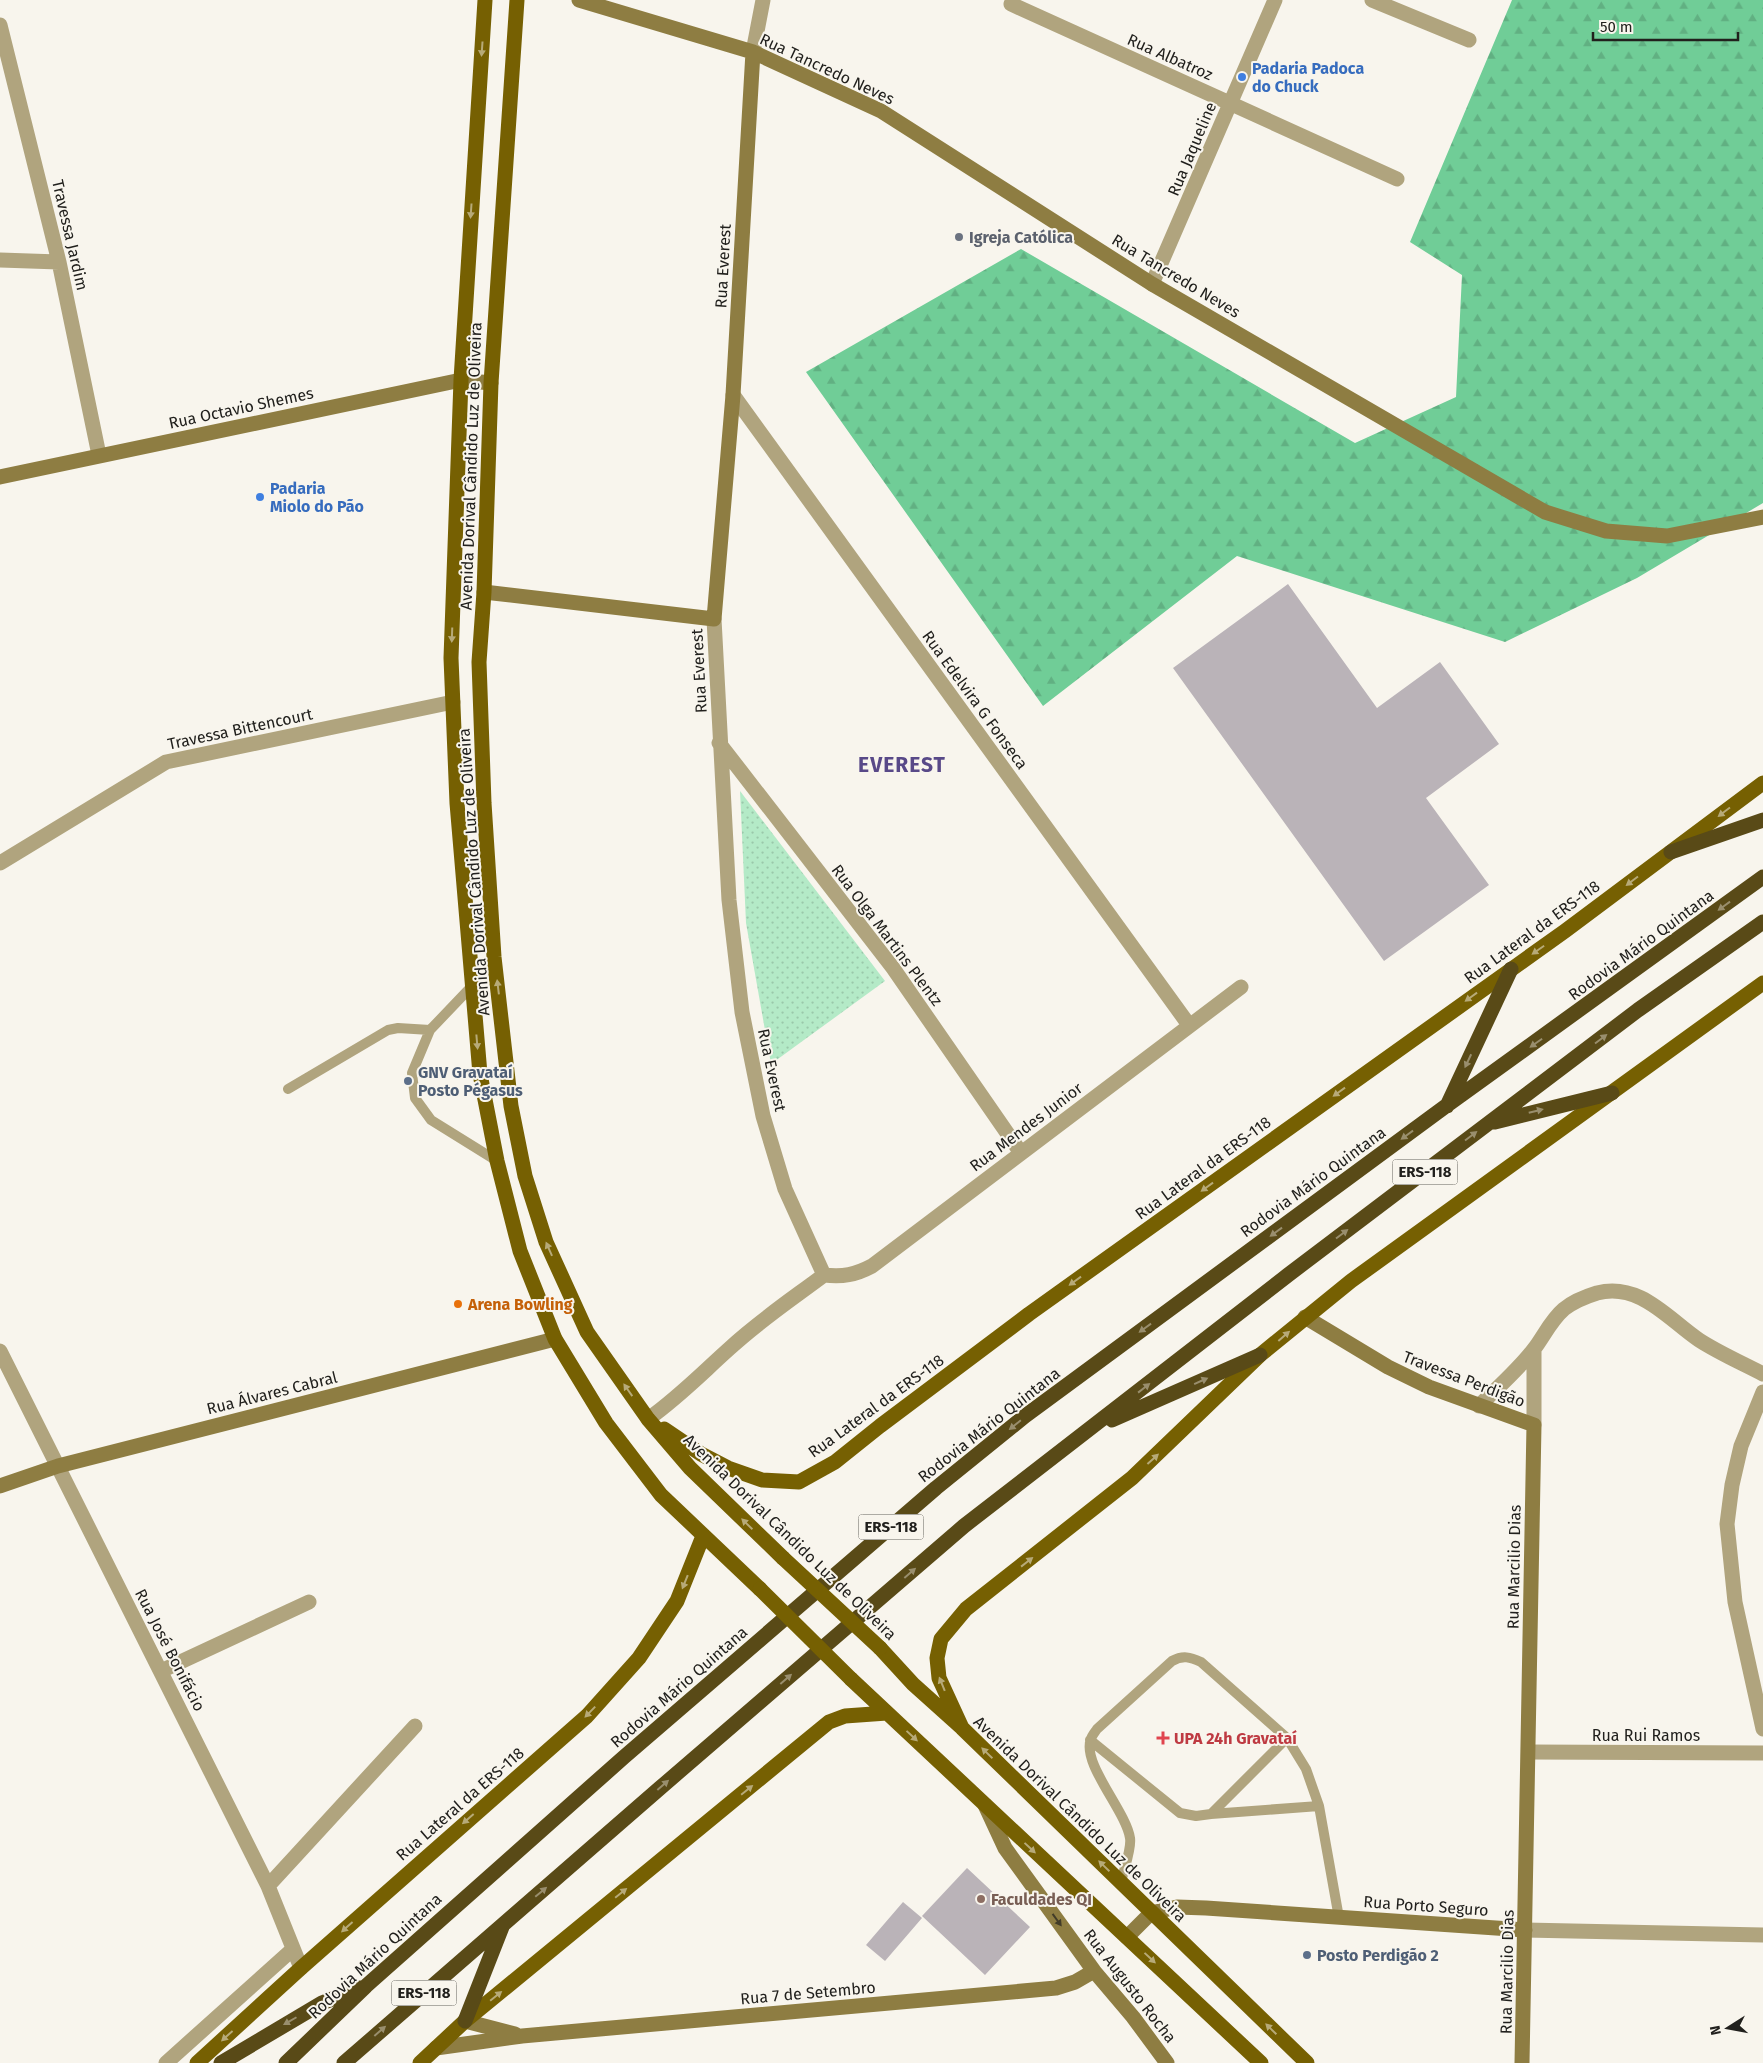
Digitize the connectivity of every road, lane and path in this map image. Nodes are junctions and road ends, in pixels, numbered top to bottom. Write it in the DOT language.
graph roads {
  1 [pos="485,0"];
  2 [pos="517,0"];
  3 [pos="579,0"];
  4 [pos="763,0"];
  5 [pos="1275,0"];
  6 [pos="1372,0"];
  7 [pos="1011,4"];
  8 [pos="0,25"];
  9 [pos="1469,40"];
  10 [pos="753,52"];
  11 [pos="1230,104"];
  12 [pos="1397,179"];
  13 [pos="0,260"];
  14 [pos="59,262"];
  15 [pos="1152,284"];
  16 [pos="461,380"];
  17 [pos="491,383"];
  18 [pos="733,395"];
  19 [pos="99,455"];
  20 [pos="0,477"];
  21 [pos="1763,517"];
  22 [pos="484,592"];
  23 [pos="714,619"];
  24 [pos="453,702"];
  25 [pos="719,743"];
  26 [pos="1763,783"];
  27 [pos="1763,820"];
  28 [pos="1671,852"];
  29 [pos="0,863"];
  30 [pos="1763,877"];
  31 [pos="1763,922"];
  32 [pos="1511,969"];
  33 [pos="1763,983"];
  34 [pos="472,986"];
  35 [pos="1241,987"];
  36 [pos="1189,1026"];
  37 [pos="430,1030"];
  38 [pos="288,1089"];
  39 [pos="1612,1092"];
  40 [pos="1446,1106"];
  41 [pos="1489,1123"];
  42 [pos="1021,1153"];
  43 [pos="497,1161"];
  44 [pos="824,1275"];
  45 [pos="1305,1317"];
  46 [pos="555,1339"];
  47 [pos="1534,1349"];
  48 [pos="0,1351"];
  49 [pos="1260,1355"];
  50 [pos="1763,1374"];
  51 [pos="1763,1392"];
  52 [pos="1479,1406"];
  53 [pos="648,1419"];
  54 [pos="1534,1425"];
  55 [pos="1092,1428"];
  56 [pos="58,1466"];
  57 [pos="0,1486"];
  58 [pos="703,1536"];
  59 [pos="309,1602"];
  60 [pos="160,1671"];
  61 [pos="1758,1684"];
  62 [pos="887,1713"];
  63 [pos="415,1726"];
  64 [pos="962,1728"];
  65 [pos="1763,1729"];
  66 [pos="1287,1738"];
  67 [pos="1090,1740"];
  68 [pos="1529,1752"];
  69 [pos="1763,1752"];
  70 [pos="984,1805"];
  71 [pos="1318,1806"];
  72 [pos="1210,1814"];
  73 [pos="1121,1883"];
  74 [pos="268,1886"];
  75 [pos="1151,1913"];
  76 [pos="1339,1918"];
  77 [pos="504,1923"];
  78 [pos="1525,1930"];
  79 [pos="1763,1935"];
  80 [pos="1127,1937"];
  81 [pos="293,1949"];
  82 [pos="301,1968"];
  83 [pos="1094,1971"];
  84 [pos="366,1986"];
  85 [pos="465,2021"];
  86 [pos="522,2036"];
  87 [pos="436,2048"];
  88 [pos="166,2063"];
  89 [pos="197,2063"];
  90 [pos="221,2063"];
  91 [pos="286,2063"];
  92 [pos="344,2063"];
  93 [pos="420,2063"];
  94 [pos="1167,2063"];
  95 [pos="1261,2063"];
  96 [pos="1307,2063"];
  97 [pos="1522,2063"];
  1 -- 16 [label="main road, Avenida Dorival Cândido Luz de Oliveira, one-way"];
  2 -- 17 [label="main road, Avenida Dorival Cândido Luz de Oliveira"];
  3 -- 10 [label="street, Rua Tancredo Neves"];
  4 -- 10 [label="street"];
  5 -- 11 [label="street, Rua Jaqueline"];
  6 -- 9 [label="street"];
  7 -- 11 [label="street, Rua Albatroz"];
  8 -- 14 [label="street, Travessa Jardim"];
  10 -- 15 [label="street, Rua Tancredo Neves"];
  10 -- 18 [label="street, Rua Everest"];
  11 -- 12 [label="street, Rua Albatroz"];
  11 -- 15 [label="street, Rua Jaqueline"];
  13 -- 14 [label="street"];
  14 -- 19 [label="street, Travessa Jardim"];
  15 -- 21 [label="street, Rua Tancredo Neves"];
  16 -- 17 [label="street, Rua Octavio Shemes"];
  16 -- 19 [label="street, Rua Octavio Shemes"];
  16 -- 24 [label="main road, Avenida Dorival Cândido Luz de Oliveira, one-way"];
  17 -- 22 [label="main road, Avenida Dorival Cândido Luz de Oliveira"];
  18 -- 23 [label="street, Rua Everest"];
  18 -- 36 [label="street, Rua Edelvira G Fonseca"];
  19 -- 20 [label="street, Rua Octavio Shemes"];
  22 -- 23 [label="street"];
  53 -- 22 [label="main road, Avenida Dorival Cândido Luz de Oliveira, one-way"];
  23 -- 25 [label="street, Rua Everest"];
  24 -- 29 [label="street, Travessa Bittencourt"];
  24 -- 34 [label="main road, Avenida Dorival Cândido Luz de Oliveira"];
  25 -- 42 [label="street, Rua Olga Martins Plentz"];
  25 -- 44 [label="street, Rua Everest"];
  26 -- 28 [label="main road, Rua Lateral da ERS-118, one-way"];
  27 -- 28 [label="highway"];
  28 -- 32 [label="main road, Rua Lateral da ERS-118, one-way"];
  30 -- 40 [label="highway, Rodovia Mário Quintana / ERS-118, one-way"];
  41 -- 31 [label="highway, ERS-118, one-way"];
  32 -- 40 [label="highway, one-way"];
  32 -- 53 [label="main road, Rua Lateral da ERS-118, one-way"];
  33 -- 39 [label="main road"];
  34 -- 37 [label="lane"];
  34 -- 43 [label="main road, Avenida Dorival Cândido Luz de Oliveira, one-way"];
  35 -- 36 [label="street, Rua Mendes Junior"];
  36 -- 42 [label="street, Rua Mendes Junior"];
  37 -- 38 [label="lane"];
  37 -- 43 [label="lane"];
  41 -- 39 [label="highway, one-way"];
  39 -- 45 [label="main road"];
  40 -- 84 [label="highway, Rodovia Mário Quintana / ERS-118, one-way"];
  55 -- 41 [label="highway, ERS-118, one-way"];
  42 -- 44 [label="street, Rua Mendes Junior"];
  43 -- 46 [label="main road, Avenida Dorival Cândido Luz de Oliveira"];
  44 -- 53 [label="street"];
  49 -- 45 [label="main road, one-way"];
  45 -- 52 [label="street, Travessa Perdigão"];
  46 -- 56 [label="street, Rua Álvares Cabral"];
  46 -- 58 [label="main road, Avenida Dorival Cândido Luz de Oliveira"];
  47 -- 50 [label="street"];
  47 -- 52 [label="street"];
  47 -- 54 [label="street, Rua Marcilio Dias"];
  48 -- 56 [label="street, Rua José Bonifácio"];
  55 -- 49 [label="highway, one-way"];
  64 -- 49 [label="main road, one-way"];
  51 -- 61 [label="street"];
  52 -- 54 [label="street, Travessa Perdigão"];
  64 -- 53 [label="main road, Avenida Dorival Cândido Luz de Oliveira, one-way, bridge"];
  54 -- 68 [label="street, Rua Marcilio Dias"];
  77 -- 55 [label="highway, ERS-118, one-way"];
  56 -- 57 [label="street, Rua Álvares Cabral"];
  56 -- 60 [label="street, Rua José Bonifácio"];
  58 -- 62 [label="main road, Avenida Dorival Cândido Luz de Oliveira, bridge"];
  58 -- 82 [label="main road, Rua Lateral da ERS-118, one-way"];
  59 -- 60 [label="street"];
  60 -- 74 [label="street, Rua José Bonifácio"];
  61 -- 65 [label="street"];
  62 -- 70 [label="main road, Avenida Dorival Cândido Luz de Oliveira, one-way"];
  85 -- 62 [label="main road, one-way"];
  63 -- 74 [label="street"];
  73 -- 64 [label="main road, Avenida Dorival Cândido Luz de Oliveira, one-way"];
  66 -- 67 [label="lane"];
  66 -- 71 [label="lane"];
  66 -- 72 [label="lane"];
  67 -- 72 [label="lane"];
  67 -- 73 [label="lane"];
  68 -- 69 [label="street, Rua Rui Ramos"];
  68 -- 78 [label="street, Rua Marcilio Dias"];
  70 -- 80 [label="main road, Avenida Dorival Cândido Luz de Oliveira, one-way"];
  70 -- 83 [label="street, Rua Augusto Rocha, one-way"];
  71 -- 72 [label="lane"];
  71 -- 76 [label="lane"];
  73 -- 75 [label="main road, Avenida Dorival Cândido Luz de Oliveira"];
  74 -- 81 [label="street, Rua José Bonifácio"];
  75 -- 76 [label="street, Rua Porto Seguro"];
  75 -- 80 [label="street"];
  96 -- 75 [label="main road, Avenida Dorival Cândido Luz de Oliveira, one-way"];
  76 -- 78 [label="street, Rua Porto Seguro"];
  77 -- 85 [label="highway"];
  92 -- 77 [label="highway, ERS-118, one-way"];
  78 -- 79 [label="street, Rua Porto Seguro"];
  78 -- 97 [label="street, Rua Marcilio Dias"];
  80 -- 95 [label="main road, Avenida Dorival Cândido Luz de Oliveira, one-way"];
  81 -- 82 [label="street, Rua José Bonifácio"];
  81 -- 88 [label="street"];
  82 -- 89 [label="main road, Rua Lateral da ERS-118, one-way"];
  83 -- 86 [label="street, Rua 7 de Setembro"];
  83 -- 94 [label="street, Rua Augusto Rocha"];
  84 -- 90 [label="highway, one-way"];
  84 -- 91 [label="highway, Rodovia Mário Quintana / ERS-118"];
  85 -- 86 [label="street, Rua 7 de Setembro"];
  85 -- 87 [label="main road"];
  86 -- 87 [label="street, Rua 7 de Setembro"];
  87 -- 93 [label="main road"];
}
